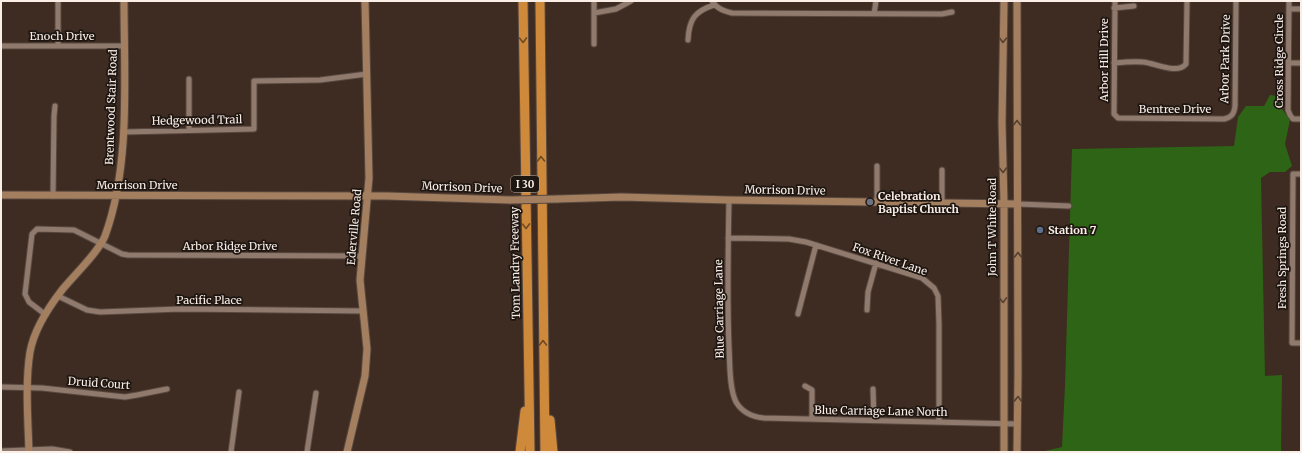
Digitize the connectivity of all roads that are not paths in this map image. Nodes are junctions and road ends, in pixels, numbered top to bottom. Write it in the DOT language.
graph roads {
  1 [pos="58,1"];
  2 [pos="124,1"];
  3 [pos="366,1"];
  4 [pos="523,1"];
  5 [pos="540,1"];
  6 [pos="594,1"];
  7 [pos="631,1"];
  8 [pos="876,1"];
  9 [pos="1004,1"];
  10 [pos="1017,1"];
  11 [pos="1114,1"];
  12 [pos="1187,1"];
  13 [pos="1236,1"];
  14 [pos="1289,1"];
  15 [pos="713,3"];
  16 [pos="1134,6"];
  17 [pos="1114,8"];
  18 [pos="1289,9"];
  19 [pos="1301,9"];
  20 [pos="952,12"];
  21 [pos="594,13"];
  22 [pos="874,14"];
  23 [pos="688,40"];
  24 [pos="594,44"];
  25 [pos="1,46"];
  26 [pos="58,46"];
  27 [pos="124,46"];
  28 [pos="1114,63"];
  29 [pos="1289,63"];
  30 [pos="1301,63"];
  31 [pos="367,74"];
  32 [pos="189,79"];
  33 [pos="55,106"];
  34 [pos="1231,117"];
  35 [pos="1118,118"];
  36 [pos="1301,118"];
  37 [pos="189,130"];
  38 [pos="123,132"];
  39 [pos="877,166"];
  40 [pos="942,170"];
  41 [pos="1301,174"];
  42 [pos="1,196"];
  43 [pos="53,196"];
  44 [pos="116,196"];
  45 [pos="368,196"];
  46 [pos="729,200"];
  47 [pos="877,202"];
  48 [pos="942,203"];
  49 [pos="1004,204"];
  50 [pos="1018,204"];
  51 [pos="1069,206"];
  52 [pos="728,238"];
  53 [pos="100,243"];
  54 [pos="816,245"];
  55 [pos="362,256"];
  56 [pos="876,263"];
  57 [pos="58,296"];
  58 [pos="867,310"];
  59 [pos="363,311"];
  60 [pos="798,314"];
  61 [pos="46,315"];
  62 [pos="1301,343"];
  63 [pos="544,364"];
  64 [pos="529,366"];
  65 [pos="805,386"];
  66 [pos="1,387"];
  67 [pos="28,388"];
  68 [pos="167,389"];
  69 [pos="873,389"];
  70 [pos="239,392"];
  71 [pos="316,394"];
  72 [pos="746,412"];
  73 [pos="812,420"];
  74 [pos="874,421"];
  75 [pos="940,422"];
  76 [pos="1005,423"];
  77 [pos="1017,424"];
  78 [pos="1,451"];
  79 [pos="29,451"];
  80 [pos="70,452"];
  81 [pos="231,452"];
  82 [pos="307,452"];
  83 [pos="347,452"];
  84 [pos="520,452"];
  85 [pos="530,452"];
  86 [pos="545,452"];
  87 [pos="554,452"];
  88 [pos="1004,452"];
  89 [pos="1017,452"];
  1 -- 26 [label="street"];
  2 -- 27 [label="street, Brentwood Stair Road"];
  3 -- 31 [label="street, Ederville Road"];
  4 -- 64 [label="highway, Tom Landry Freeway / I 30, one-way"];
  63 -- 5 [label="highway, I 30, one-way"];
  6 -- 21 [label="street"];
  7 -- 21 [label="street"];
  8 -- 22 [label="street"];
  9 -- 49 [label="street, John T White Road, one-way"];
  50 -- 10 [label="street, one-way"];
  11 -- 17 [label="street, Arbor Hill Drive"];
  12 -- 28 [label="street"];
  13 -- 34 [label="street, Arbor Park Drive"];
  14 -- 18 [label="street, Cross Ridge Circle"];
  15 -- 22 [label="street"];
  15 -- 23 [label="street"];
  16 -- 17 [label="street"];
  17 -- 28 [label="street, Arbor Hill Drive"];
  18 -- 19 [label="street"];
  18 -- 29 [label="street, Cross Ridge Circle"];
  20 -- 22 [label="street"];
  21 -- 24 [label="street"];
  25 -- 26 [label="street, Enoch Drive"];
  26 -- 27 [label="street, Enoch Drive"];
  27 -- 38 [label="street, Brentwood Stair Road"];
  28 -- 35 [label="street, Arbor Hill Drive"];
  29 -- 30 [label="street"];
  29 -- 36 [label="street, Cross Ridge Circle"];
  31 -- 37 [label="street, Hedgewood Trail"];
  31 -- 45 [label="street, Ederville Road"];
  32 -- 37 [label="street"];
  33 -- 43 [label="street"];
  34 -- 35 [label="street, Bentree Drive"];
  37 -- 38 [label="street, Hedgewood Trail"];
  38 -- 44 [label="street, Brentwood Stair Road"];
  39 -- 47 [label="street"];
  40 -- 48 [label="street"];
  41 -- 62 [label="street, Fresh Springs Road"];
  42 -- 43 [label="street, Morrison Drive"];
  43 -- 44 [label="street, Morrison Drive"];
  44 -- 45 [label="street, Morrison Drive"];
  44 -- 53 [label="street, Brentwood Stair Road"];
  45 -- 46 [label="street, Morrison Drive, bridge"];
  45 -- 55 [label="street, Ederville Road"];
  46 -- 47 [label="street, Morrison Drive"];
  46 -- 52 [label="street, Blue Carriage Lane"];
  47 -- 48 [label="street, Morrison Drive"];
  48 -- 49 [label="street, Morrison Drive"];
  49 -- 50 [label="street, Morrison Drive"];
  49 -- 76 [label="street, John T White Road, one-way"];
  50 -- 51 [label="street"];
  77 -- 50 [label="street, one-way"];
  52 -- 54 [label="street, Fox River Lane"];
  52 -- 72 [label="street, Blue Carriage Lane"];
  53 -- 55 [label="street, Arbor Ridge Drive"];
  53 -- 57 [label="street, Brentwood Stair Road"];
  53 -- 61 [label="street, Arbor Ridge Drive"];
  54 -- 56 [label="street, Fox River Lane"];
  54 -- 60 [label="street"];
  55 -- 59 [label="street, Ederville Road"];
  56 -- 58 [label="street"];
  56 -- 75 [label="street, Fox River Lane"];
  57 -- 59 [label="street, Pacific Place"];
  57 -- 61 [label="street, Brentwood Stair Road"];
  59 -- 83 [label="street, Ederville Road"];
  61 -- 67 [label="street, Brentwood Stair Road"];
  63 -- 86 [label="highway, I 30"];
  63 -- 87 [label="highway"];
  64 -- 84 [label="highway"];
  64 -- 85 [label="highway, Tom Landry Freeway / I 30"];
  65 -- 73 [label="street"];
  66 -- 67 [label="street, Druid Court"];
  67 -- 68 [label="street, Druid Court"];
  67 -- 79 [label="street, Brentwood Stair Road"];
  69 -- 74 [label="street"];
  70 -- 81 [label="street"];
  71 -- 82 [label="street"];
  72 -- 73 [label="street, Blue Carriage Lane North"];
  73 -- 74 [label="street, Blue Carriage Lane North"];
  74 -- 75 [label="street, Blue Carriage Lane North"];
  75 -- 76 [label="street, Blue Carriage Lane North"];
  76 -- 77 [label="street, Blue Carriage Lane North"];
  76 -- 88 [label="street, John T White Road"];
  77 -- 89 [label="street"];
  78 -- 79 [label="street"];
  79 -- 80 [label="street"];
}
